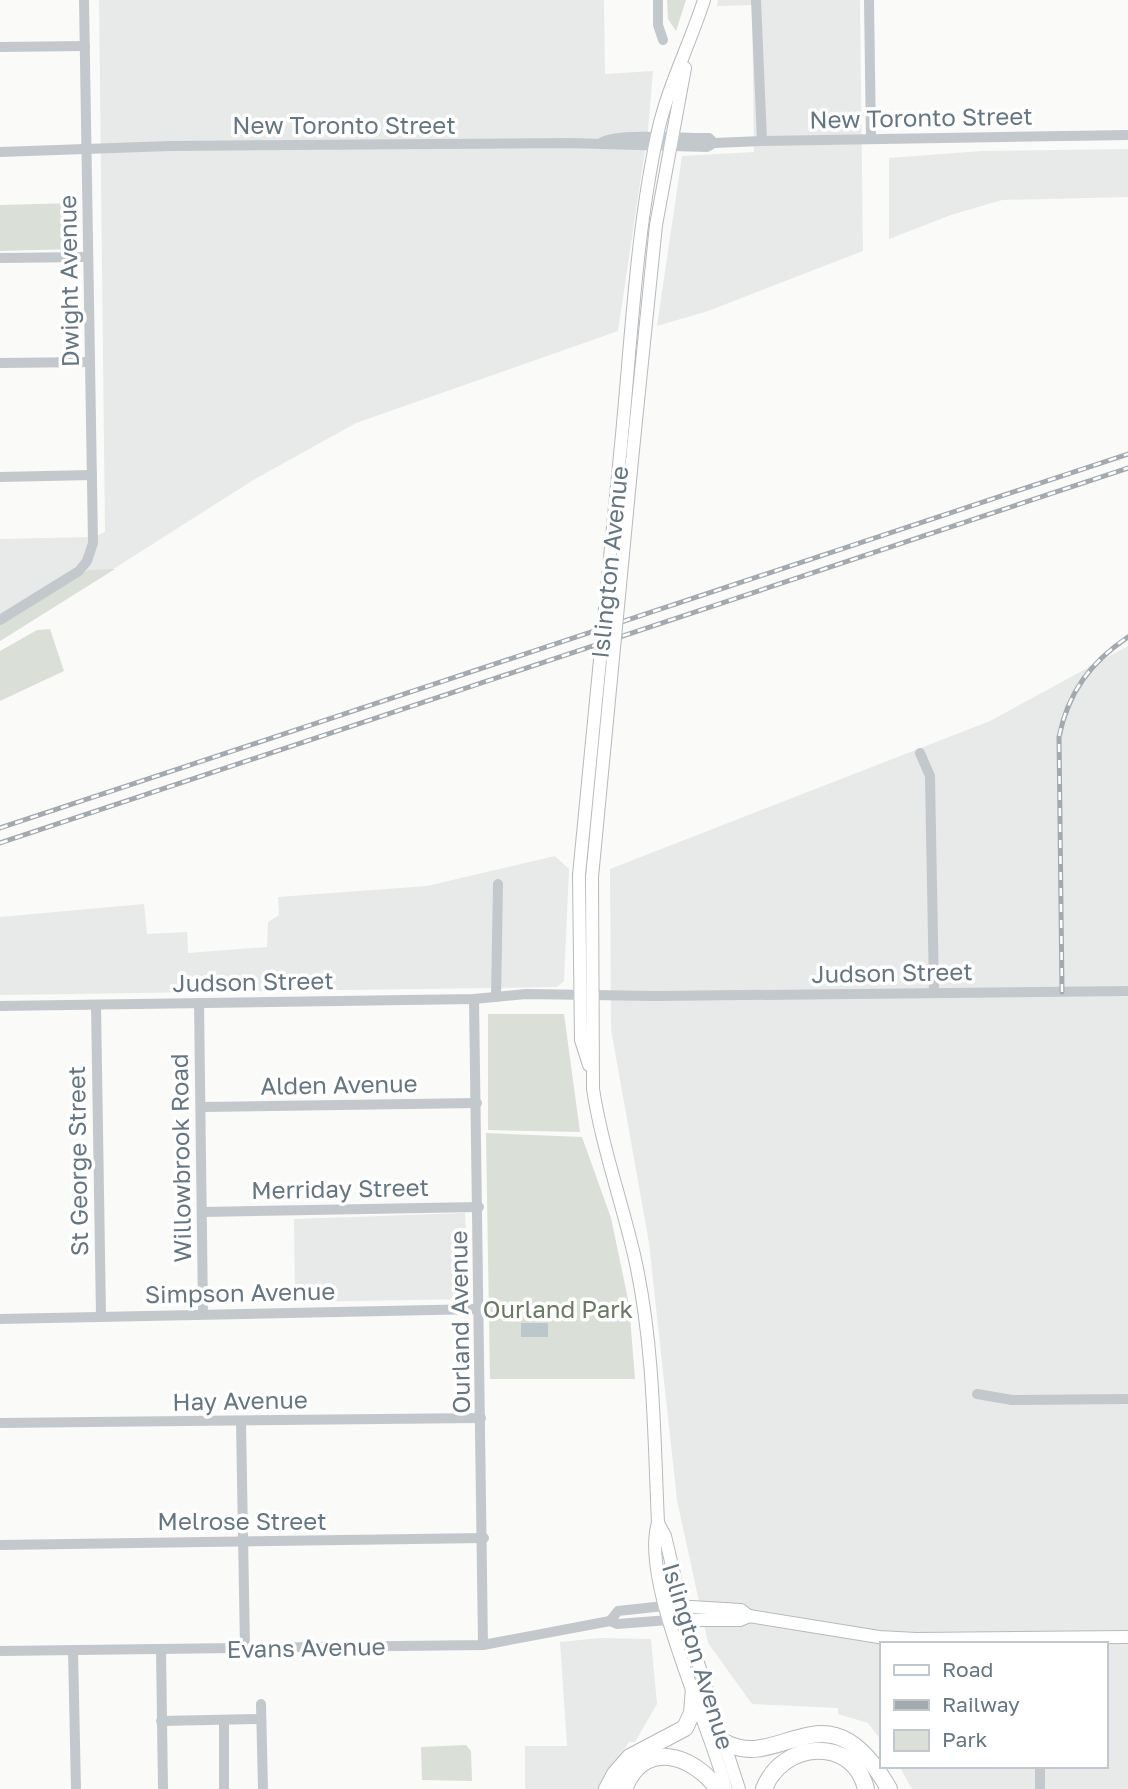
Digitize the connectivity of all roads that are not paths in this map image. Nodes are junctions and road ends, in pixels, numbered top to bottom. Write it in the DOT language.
graph roads {
  1 [pos="84,0"];
  2 [pos="658,0"];
  3 [pos="704,0"];
  4 [pos="756,0"];
  5 [pos="869,0"];
  6 [pos="663,40"];
  7 [pos="85,46"];
  8 [pos="0,47"];
  9 [pos="687,53"];
  10 [pos="1128,135"];
  11 [pos="871,139"];
  12 [pos="762,141"];
  13 [pos="656,143"];
  14 [pos="671,143"];
  15 [pos="88,150"];
  16 [pos="0,152"];
  17 [pos="88,257"];
  18 [pos="0,258"];
  19 [pos="639,335"];
  20 [pos="90,362"];
  21 [pos="0,363"];
  22 [pos="92,475"];
  23 [pos="0,477"];
  24 [pos="0,620"];
  25 [pos="920,753"];
  26 [pos="498,884"];
  27 [pos="1128,991"];
  28 [pos="934,993"];
  29 [pos="501,997"];
  30 [pos="586,997"];
  31 [pos="474,999"];
  32 [pos="199,1003"];
  33 [pos="96,1004"];
  34 [pos="0,1006"];
  35 [pos="477,1103"];
  36 [pos="202,1107"];
  37 [pos="479,1207"];
  38 [pos="203,1212"];
  39 [pos="480,1309"];
  40 [pos="203,1312"];
  41 [pos="101,1316"];
  42 [pos="0,1319"];
  43 [pos="977,1394"];
  44 [pos="1128,1399"];
  45 [pos="481,1418"];
  46 [pos="241,1422"];
  47 [pos="0,1423"];
  48 [pos="658,1523"];
  49 [pos="484,1538"];
  50 [pos="244,1541"];
  51 [pos="0,1545"];
  52 [pos="664,1606"];
  53 [pos="682,1612"];
  54 [pos="669,1620"];
  55 [pos="610,1621"];
  56 [pos="1128,1637"];
  57 [pos="1038,1641"];
  58 [pos="483,1645"];
  59 [pos="245,1648"];
  60 [pos="160,1649"];
  61 [pos="72,1650"];
  62 [pos="0,1651"];
  63 [pos="694,1688"];
  64 [pos="261,1704"];
  65 [pos="261,1720"];
  66 [pos="162,1721"];
  67 [pos="223,1721"];
  68 [pos="726,1743"];
  69 [pos="1040,1768"];
  70 [pos="76,1789"];
  71 [pos="163,1789"];
  72 [pos="224,1789"];
  73 [pos="263,1789"];
  74 [pos="607,1789"];
  75 [pos="624,1789"];
  76 [pos="718,1789"];
  77 [pos="726,1789"];
  78 [pos="739,1789"];
  79 [pos="764,1789"];
  80 [pos="866,1789"];
  81 [pos="889,1789"];
  82 [pos="1040,1789"];
  1 -- 7 [label="street, Dwight Avenue"];
  2 -- 6 [label="street"];
  3 -- 9 [label="main road, Islington Avenue"];
  4 -- 12 [label="street"];
  5 -- 11 [label="street"];
  7 -- 8 [label="street"];
  7 -- 15 [label="street, Dwight Avenue"];
  9 -- 13 [label="main road, Islington Avenue"];
  9 -- 14 [label="main road, Islington Avenue"];
  10 -- 11 [label="street, New Toronto Street"];
  11 -- 12 [label="street, New Toronto Street"];
  12 -- 14 [label="street, New Toronto Street"];
  13 -- 14 [label="street, New Toronto Street"];
  13 -- 15 [label="street, New Toronto Street"];
  13 -- 19 [label="main road, Islington Avenue"];
  14 -- 19 [label="main road, Islington Avenue"];
  15 -- 16 [label="street, New Toronto Street"];
  15 -- 17 [label="street, Dwight Avenue"];
  17 -- 18 [label="street"];
  17 -- 20 [label="street, Dwight Avenue"];
  19 -- 30 [label="main road, Islington Avenue, bridge"];
  20 -- 21 [label="street"];
  20 -- 22 [label="street, Dwight Avenue"];
  22 -- 23 [label="street"];
  22 -- 24 [label="street, Dwight Avenue"];
  25 -- 28 [label="street"];
  26 -- 29 [label="street"];
  27 -- 28 [label="street, Judson Street"];
  28 -- 30 [label="street, Judson Street"];
  29 -- 30 [label="street, Judson Street"];
  29 -- 31 [label="street, Judson Street"];
  30 -- 48 [label="main road, Islington Avenue"];
  31 -- 32 [label="street, Judson Street"];
  31 -- 35 [label="street, Ourland Avenue"];
  32 -- 33 [label="street, Judson Street"];
  32 -- 36 [label="street, Willowbrook Road"];
  33 -- 34 [label="street, Judson Street"];
  33 -- 41 [label="street, St George Street"];
  35 -- 36 [label="street, Alden Avenue"];
  35 -- 37 [label="street, Ourland Avenue"];
  36 -- 38 [label="street, Willowbrook Road"];
  37 -- 38 [label="street, Merriday Street"];
  37 -- 39 [label="street, Ourland Avenue"];
  38 -- 40 [label="street, Willowbrook Road"];
  39 -- 40 [label="street, Simpson Avenue"];
  39 -- 45 [label="street, Ourland Avenue"];
  40 -- 41 [label="street, Simpson Avenue"];
  41 -- 42 [label="street, Simpson Avenue"];
  43 -- 44 [label="street"];
  45 -- 46 [label="street, Hay Avenue"];
  45 -- 49 [label="street, Ourland Avenue"];
  46 -- 47 [label="street, Hay Avenue"];
  46 -- 50 [label="street"];
  48 -- 52 [label="main road, Islington Avenue"];
  48 -- 53 [label="main road, Islington Avenue"];
  49 -- 50 [label="street, Melrose Street"];
  49 -- 58 [label="street, Ourland Avenue"];
  50 -- 51 [label="street, Melrose Street"];
  50 -- 59 [label="street"];
  52 -- 53 [label="main road, Evans Avenue"];
  52 -- 54 [label="main road, Islington Avenue"];
  52 -- 55 [label="street, Evans Avenue"];
  53 -- 54 [label="main road, Evans Avenue"];
  53 -- 57 [label="main road, Evans Avenue"];
  53 -- 68 [label="main road, Islington Avenue"];
  54 -- 55 [label="street, Evans Avenue"];
  54 -- 63 [label="main road, Islington Avenue"];
  55 -- 58 [label="street, Evans Avenue"];
  56 -- 57 [label="main road, Evans Avenue"];
  58 -- 59 [label="street, Evans Avenue"];
  59 -- 60 [label="street, Evans Avenue"];
  60 -- 61 [label="street, Evans Avenue"];
  60 -- 66 [label="street"];
  61 -- 62 [label="street, Evans Avenue"];
  61 -- 70 [label="street"];
  63 -- 74 [label="highway"];
  63 -- 77 [label="main road, Islington Avenue"];
  64 -- 65 [label="street"];
  65 -- 67 [label="street"];
  65 -- 73 [label="street"];
  66 -- 67 [label="street"];
  66 -- 71 [label="street"];
  67 -- 72 [label="street"];
  68 -- 78 [label="main road, Islington Avenue"];
  68 -- 81 [label="highway"];
  69 -- 82 [label="street"];
  75 -- 76 [label="highway"];
  79 -- 80 [label="highway"];
}
